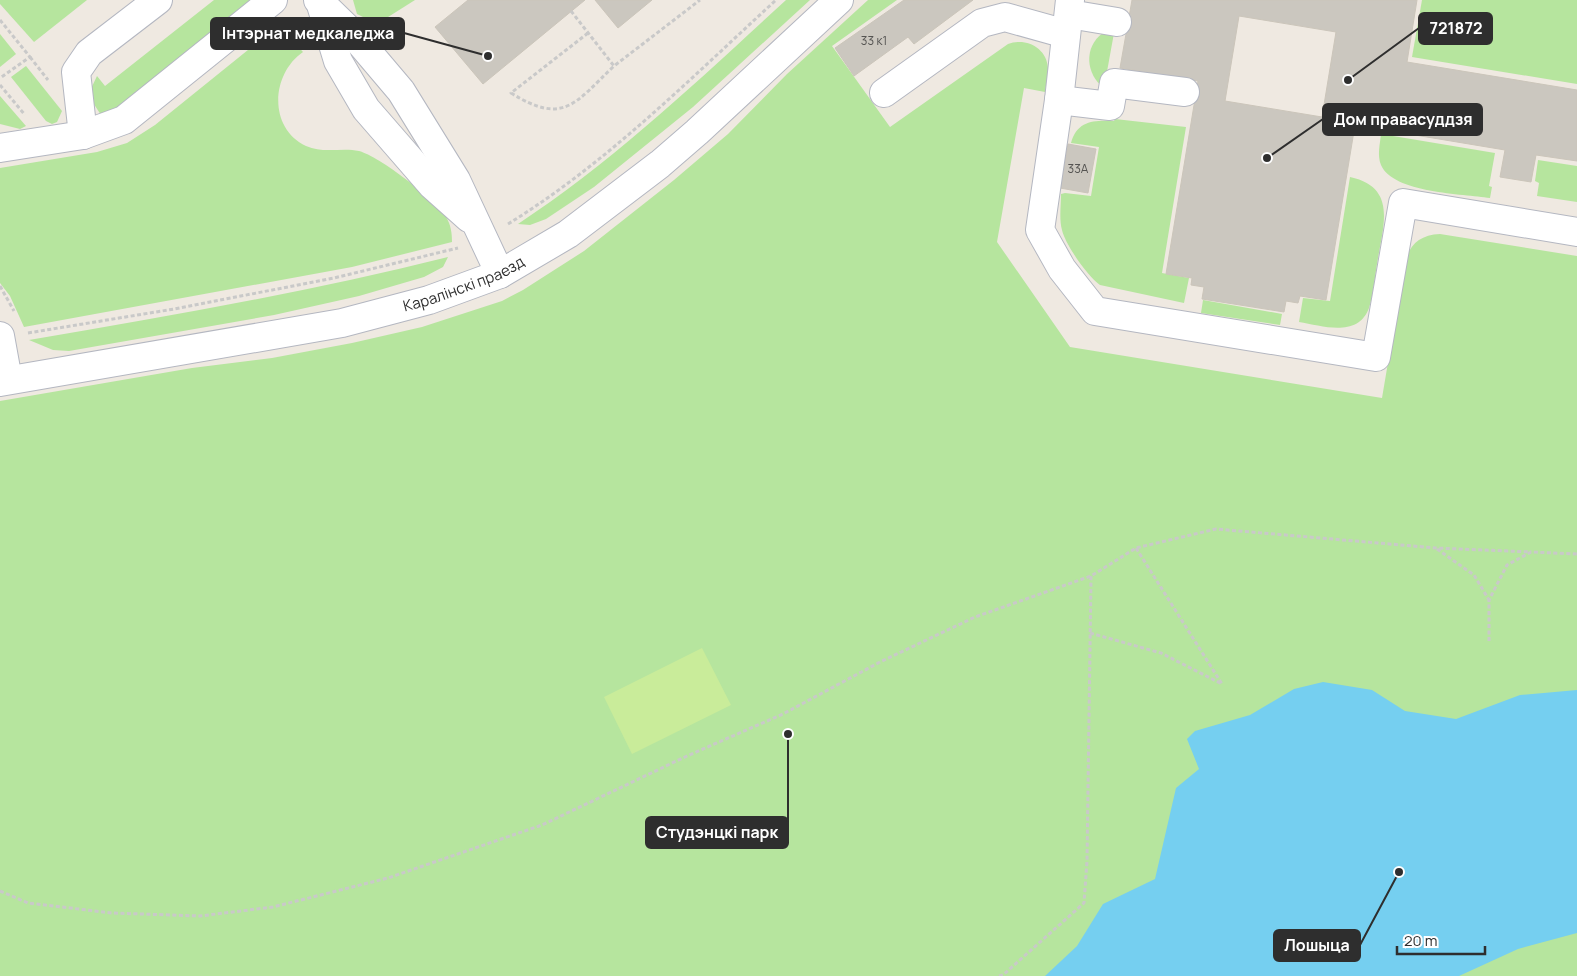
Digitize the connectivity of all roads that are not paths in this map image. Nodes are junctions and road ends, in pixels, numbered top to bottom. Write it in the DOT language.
graph roads {
  1 [pos="158,0"];
  2 [pos="273,0"];
  3 [pos="839,0"];
  4 [pos="319,1"];
  5 [pos="1069,16"];
  6 [pos="1117,22"];
  7 [pos="1185,92"];
  8 [pos="884,93"];
  9 [pos="1059,100"];
  10 [pos="83,135"];
  11 [pos="0,148"];
  12 [pos="481,232"];
  13 [pos="1577,232"];
  14 [pos="500,274"];
  15 [pos="0,337"];
  16 [pos="4,381"];
  1 -- 10 [label="street"];
  2 -- 10 [label="street"];
  3 -- 14 [label="street, Каралінскі праезд"];
  4 -- 12 [label="street"];
  4 -- 12 [label="street"];
  5 -- 6 [label="street"];
  5 -- 8 [label="street"];
  5 -- 9 [label="street"];
  7 -- 9 [label="street"];
  9 -- 13 [label="street"];
  10 -- 11 [label="street"];
  12 -- 14 [label="street"];
  14 -- 16 [label="street, Каралінскі праезд"];
  15 -- 16 [label="street"];
}
